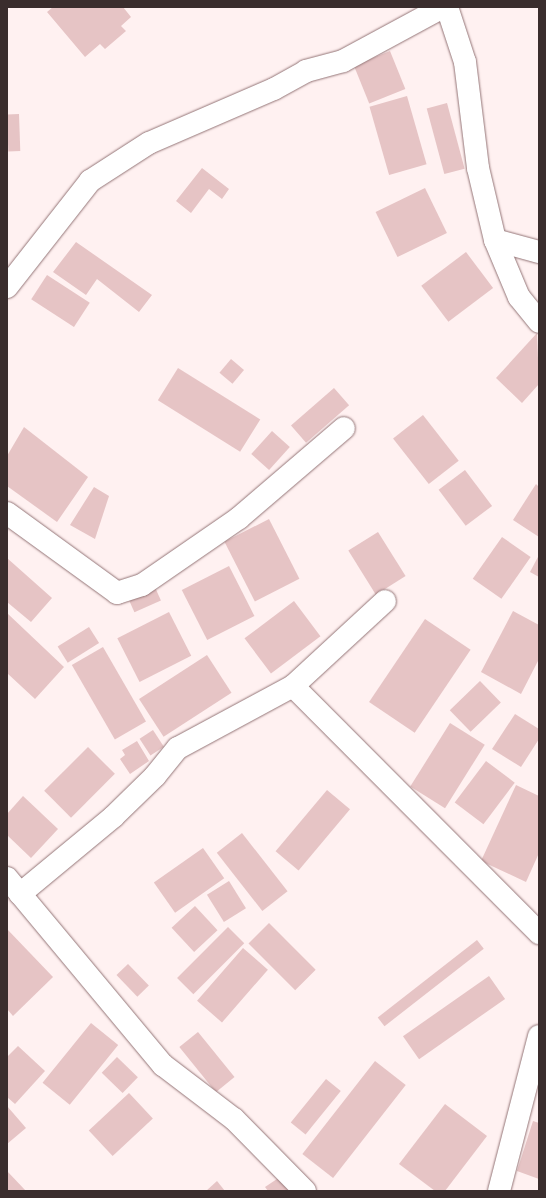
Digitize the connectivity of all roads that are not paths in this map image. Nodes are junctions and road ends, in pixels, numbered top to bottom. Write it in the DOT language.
graph roads {
  1 [pos="442,7"];
  2 [pos="447,7"];
  3 [pos="495,240"];
  4 [pos="539,252"];
  5 [pos="8,283"];
  6 [pos="539,322"];
  7 [pos="344,428"];
  8 [pos="7,513"];
  9 [pos="385,601"];
  10 [pos="293,686"];
  11 [pos="14,886"];
  12 [pos="539,933"];
  13 [pos="539,1036"];
  14 [pos="533,1082"];
  15 [pos="306,1191"];
  16 [pos="499,1191"];
  1 -- 5 [label="street"];
  2 -- 3 [label="street"];
  3 -- 4 [label="street"];
  3 -- 6 [label="street"];
  7 -- 8 [label="street"];
  9 -- 10 [label="street"];
  10 -- 11 [label="street"];
  10 -- 12 [label="street"];
  11 -- 15 [label="street"];
  13 -- 14 [label="street"];
  14 -- 16 [label="street"];
}
